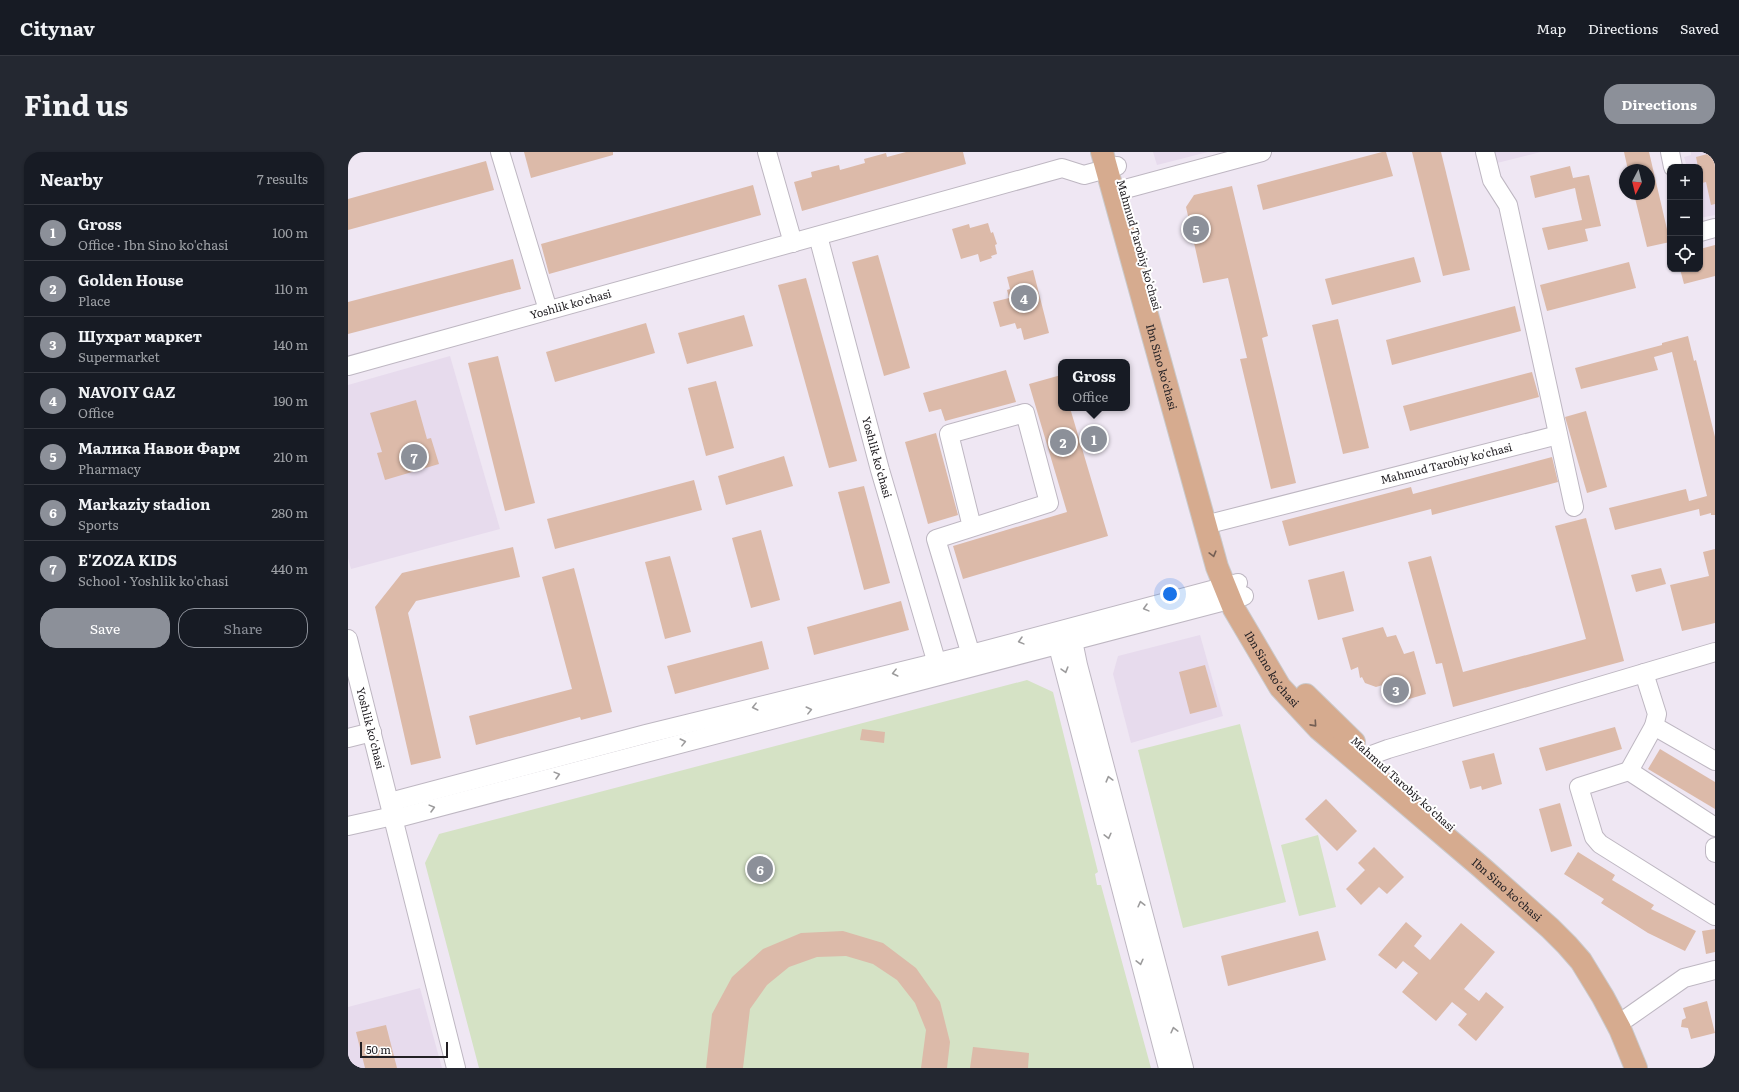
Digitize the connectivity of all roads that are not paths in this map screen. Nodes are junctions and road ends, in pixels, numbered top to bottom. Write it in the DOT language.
graph roads {
  1 [pos="500,152"];
  2 [pos="768,152"];
  3 [pos="1262,152"];
  4 [pos="1485,152"];
  5 [pos="1670,152"];
  6 [pos="1109,160"];
  7 [pos="1672,164"];
  8 [pos="1119,191"];
  9 [pos="1715,228"];
  10 [pos="1703,231"];
  11 [pos="818,236"];
  12 [pos="793,243"];
  13 [pos="548,310"];
  14 [pos="348,366"];
  15 [pos="1558,435"];
  16 [pos="1574,507"];
  17 [pos="1212,523"];
  18 [pos="972,528"];
  19 [pos="1234,592"];
  20 [pos="1064,637"];
  21 [pos="348,639"];
  22 [pos="1715,652"];
  23 [pos="973,661"];
  24 [pos="939,670"];
  25 [pos="1644,673"];
  26 [pos="1654,726"];
  27 [pos="372,732"];
  28 [pos="348,738"];
  29 [pos="1365,760"];
  30 [pos="1715,762"];
  31 [pos="1630,771"];
  32 [pos="392,812"];
  33 [pos="348,826"];
  34 [pos="1715,827"];
  35 [pos="1715,847"];
  36 [pos="1715,853"];
  37 [pos="1125,870"];
  38 [pos="1715,916"];
  39 [pos="1715,970"];
  40 [pos="1627,1018"];
  41 [pos="456,1068"];
  42 [pos="1168,1068"];
  43 [pos="1184,1068"];
  44 [pos="1636,1068"];
  45 [pos="1646,1068"];
  1 -- 13 [label="street"];
  2 -- 12 [label="street"];
  3 -- 8 [label="street"];
  4 -- 15 [label="street"];
  5 -- 7 [label="street"];
  6 -- 8 [label="main road, Mahmud Tarobiy ko'chasi"];
  6 -- 11 [label="street, Yoshlik ko'chasi"];
  8 -- 17 [label="main road, Mahmud Tarobiy ko'chasi"];
  9 -- 10 [label="street"];
  11 -- 12 [label="street, Yoshlik ko'chasi"];
  11 -- 24 [label="street, Yoshlik ko'chasi"];
  12 -- 13 [label="street, Yoshlik ko'chasi"];
  13 -- 14 [label="street, Yoshlik ko'chasi"];
  15 -- 16 [label="street"];
  15 -- 17 [label="street, Mahmud Tarobiy ko'chasi"];
  17 -- 19 [label="main road, Mahmud Tarobiy ko'chasi"];
  18 -- 18 [label="street"];
  18 -- 23 [label="street"];
  19 -- 20 [label="street"];
  19 -- 29 [label="main road, Mahmud Tarobiy ko'chasi"];
  20 -- 23 [label="street"];
  20 -- 37 [label="street"];
  21 -- 27 [label="street, Yoshlik ko'chasi"];
  22 -- 25 [label="street"];
  23 -- 24 [label="street"];
  24 -- 32 [label="street"];
  25 -- 26 [label="street"];
  25 -- 29 [label="street"];
  26 -- 30 [label="street"];
  26 -- 31 [label="street"];
  27 -- 28 [label="street"];
  27 -- 32 [label="street, Yoshlik ko'chasi"];
  29 -- 40 [label="main road, Mahmud Tarobiy ko'chasi"];
  29 -- 44 [label="main road, Ibn Sino ko'chasi"];
  31 -- 34 [label="street"];
  31 -- 38 [label="street"];
  32 -- 33 [label="street"];
  32 -- 41 [label="street, Yoshlik ko'chasi"];
  35 -- 36 [label="street"];
  37 -- 42 [label="street, one-way"];
  43 -- 37 [label="street, one-way"];
  39 -- 40 [label="street"];
  40 -- 45 [label="main road, Mahmud Tarobiy ko'chasi"];
}
